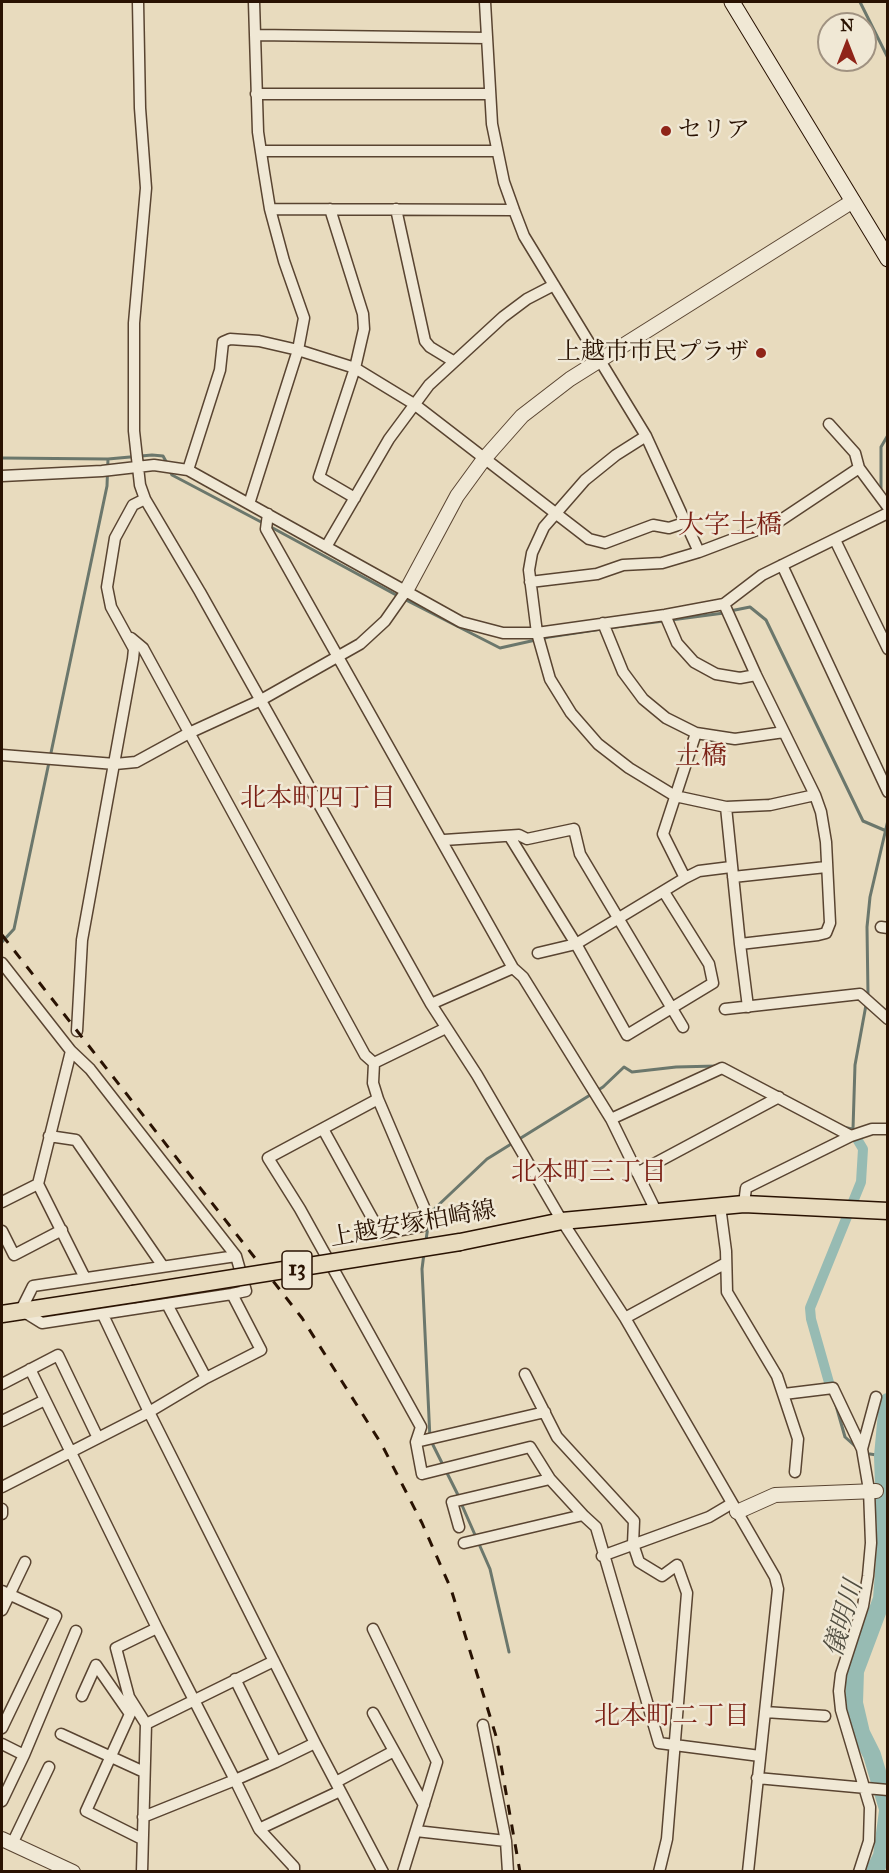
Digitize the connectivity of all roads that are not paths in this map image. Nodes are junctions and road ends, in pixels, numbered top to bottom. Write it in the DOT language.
graph roads {
  1 [pos="138,2"];
  2 [pos="254,2"];
  3 [pos="485,2"];
  4 [pos="732,2"];
  5 [pos="255,35"];
  6 [pos="487,38"];
  7 [pos="256,94"];
  8 [pos="490,94"];
  9 [pos="261,151"];
  10 [pos="496,151"];
  11 [pos="853,201"];
  12 [pos="270,209"];
  13 [pos="330,209"];
  14 [pos="396,209"];
  15 [pos="514,210"];
  16 [pos="888,260"];
  17 [pos="554,285"];
  18 [pos="298,350"];
  19 [pos="602,360"];
  20 [pos="453,361"];
  21 [pos="354,368"];
  22 [pos="414,404"];
  23 [pos="829,424"];
  24 [pos="646,436"];
  25 [pos="484,459"];
  26 [pos="137,466"];
  27 [pos="859,468"];
  28 [pos="188,470"];
  29 [pos="2,476"];
  30 [pos="354,498"];
  31 [pos="145,499"];
  32 [pos="249,504"];
  33 [pos="888,507"];
  34 [pos="555,513"];
  35 [pos="888,513"];
  36 [pos="268,514"];
  37 [pos="687,522"];
  38 [pos="835,540"];
  39 [pos="326,548"];
  40 [pos="699,552"];
  41 [pos="782,565"];
  42 [pos="530,582"];
  43 [pos="406,591"];
  44 [pos="724,604"];
  45 [pos="665,615"];
  46 [pos="603,622"];
  47 [pos="537,633"];
  48 [pos="128,636"];
  49 [pos="888,649"];
  50 [pos="339,656"];
  51 [pos="756,675"];
  52 [pos="261,700"];
  53 [pos="784,732"];
  54 [pos="189,733"];
  55 [pos="696,733"];
  56 [pos="2,754"];
  57 [pos="115,764"];
  58 [pos="888,792"];
  59 [pos="815,795"];
  60 [pos="675,796"];
  61 [pos="726,807"];
  62 [pos="510,837"];
  63 [pos="444,840"];
  64 [pos="826,867"];
  65 [pos="732,872"];
  66 [pos="686,878"];
  67 [pos="664,892"];
  68 [pos="621,919"];
  69 [pos="576,944"];
  70 [pos="740,944"];
  71 [pos="538,953"];
  72 [pos="2,963"];
  73 [pos="513,968"];
  74 [pos="431,1004"];
  75 [pos="748,1007"];
  76 [pos="670,1008"];
  77 [pos="725,1010"];
  78 [pos="888,1019"];
  79 [pos="683,1027"];
  80 [pos="446,1028"];
  81 [pos="77,1031"];
  82 [pos="71,1051"];
  83 [pos="374,1063"];
  84 [pos="778,1097"];
  85 [pos="378,1099"];
  86 [pos="611,1119"];
  87 [pos="323,1129"];
  88 [pos="888,1129"];
  89 [pos="49,1136"];
  90 [pos="851,1136"];
  91 [pos="638,1173"];
  92 [pos="38,1184"];
  93 [pos="2,1202"];
  94 [pos="744,1204"];
  95 [pos="720,1206"];
  96 [pos="656,1211"];
  97 [pos="888,1211"];
  98 [pos="562,1221"];
  99 [pos="62,1230"];
  100 [pos="2,1231"];
  101 [pos="236,1256"];
  102 [pos="726,1263"];
  103 [pos="162,1265"];
  104 [pos="84,1276"];
  105 [pos="232,1294"];
  106 [pos="168,1306"];
  107 [pos="21,1310"];
  108 [pos="2,1314"];
  109 [pos="103,1315"];
  110 [pos="625,1318"];
  111 [pos="30,1369"];
  112 [pos="525,1374"];
  113 [pos="206,1378"];
  114 [pos="2,1384"];
  115 [pos="784,1394"];
  116 [pos="876,1397"];
  117 [pos="45,1400"];
  118 [pos="149,1412"];
  119 [pos="545,1412"];
  120 [pos="2,1421"];
  121 [pos="97,1436"];
  122 [pos="416,1442"];
  123 [pos="862,1449"];
  124 [pos="70,1454"];
  125 [pos="795,1472"];
  126 [pos="550,1479"];
  127 [pos="2,1487"];
  128 [pos="877,1490"];
  129 [pos="734,1508"];
  130 [pos="583,1515"];
  131 [pos="459,1527"];
  132 [pos="464,1543"];
  133 [pos="633,1544"];
  134 [pos="602,1556"];
  135 [pos="25,1562"];
  136 [pos="5,1593"];
  137 [pos="2,1610"];
  138 [pos="157,1628"];
  139 [pos="373,1629"];
  140 [pos="76,1631"];
  141 [pos="274,1661"];
  142 [pos="235,1679"];
  143 [pos="81,1696"];
  144 [pos="194,1699"];
  145 [pos="765,1712"];
  146 [pos="373,1713"];
  147 [pos="825,1716"];
  148 [pos="146,1724"];
  149 [pos="483,1725"];
  150 [pos="2,1728"];
  151 [pos="61,1734"];
  152 [pos="315,1743"];
  153 [pos="2,1744"];
  154 [pos="675,1745"];
  155 [pos="394,1751"];
  156 [pos="24,1755"];
  157 [pos="111,1756"];
  158 [pos="760,1756"];
  159 [pos="276,1762"];
  160 [pos="49,1767"];
  161 [pos="144,1772"];
  162 [pos="757,1778"];
  163 [pos="235,1780"];
  164 [pos="338,1786"];
  165 [pos="868,1789"];
  166 [pos="888,1790"];
  167 [pos="2,1801"];
  168 [pos="424,1805"];
  169 [pos="143,1817"];
  170 [pos="260,1829"];
  171 [pos="416,1831"];
  172 [pos="142,1839"];
  173 [pos="506,1841"];
  174 [pos="4,1842"];
  175 [pos="73,1872"];
  176 [pos="142,1872"];
  177 [pos="294,1872"];
  178 [pos="383,1872"];
  179 [pos="403,1872"];
  180 [pos="508,1872"];
  181 [pos="659,1872"];
  182 [pos="748,1872"];
  183 [pos="860,1872"];
  1 -- 26 [label="street"];
  2 -- 5 [label="street"];
  3 -- 6 [label="street"];
  4 -- 11 [label="main road"];
  5 -- 6 [label="street"];
  5 -- 7 [label="street"];
  6 -- 8 [label="street"];
  7 -- 8 [label="street"];
  7 -- 9 [label="street"];
  8 -- 10 [label="street"];
  9 -- 10 [label="street"];
  9 -- 12 [label="street"];
  10 -- 15 [label="street"];
  11 -- 16 [label="main road"];
  11 -- 19 [label="street"];
  12 -- 13 [label="street"];
  12 -- 18 [label="street"];
  13 -- 14 [label="street"];
  13 -- 21 [label="street"];
  14 -- 15 [label="street"];
  14 -- 20 [label="street"];
  15 -- 17 [label="street"];
  17 -- 19 [label="street"];
  17 -- 20 [label="street"];
  18 -- 21 [label="street"];
  18 -- 28 [label="street"];
  18 -- 32 [label="street"];
  19 -- 24 [label="street"];
  19 -- 25 [label="street"];
  20 -- 22 [label="street"];
  21 -- 22 [label="street"];
  21 -- 30 [label="street"];
  22 -- 25 [label="street"];
  22 -- 30 [label="street"];
  23 -- 27 [label="street"];
  24 -- 34 [label="street"];
  24 -- 37 [label="street"];
  25 -- 34 [label="street"];
  25 -- 43 [label="street"];
  26 -- 28 [label="street"];
  26 -- 29 [label="street"];
  26 -- 31 [label="street"];
  27 -- 33 [label="street"];
  27 -- 40 [label="street"];
  28 -- 32 [label="street"];
  30 -- 39 [label="street"];
  31 -- 48 [label="street"];
  31 -- 52 [label="street"];
  32 -- 36 [label="street"];
  34 -- 37 [label="street"];
  34 -- 42 [label="street"];
  35 -- 38 [label="street"];
  36 -- 39 [label="street"];
  36 -- 50 [label="street"];
  37 -- 40 [label="street"];
  38 -- 41 [label="street"];
  38 -- 49 [label="street"];
  39 -- 43 [label="street"];
  40 -- 42 [label="street"];
  41 -- 44 [label="street"];
  41 -- 58 [label="street"];
  42 -- 47 [label="street"];
  43 -- 47 [label="street"];
  43 -- 50 [label="street"];
  44 -- 45 [label="street"];
  44 -- 51 [label="street"];
  45 -- 46 [label="street"];
  45 -- 51 [label="street"];
  46 -- 47 [label="street"];
  46 -- 55 [label="street"];
  47 -- 60 [label="street"];
  48 -- 54 [label="street"];
  48 -- 57 [label="street"];
  50 -- 52 [label="street"];
  50 -- 63 [label="street"];
  51 -- 53 [label="street"];
  52 -- 54 [label="street"];
  52 -- 74 [label="street"];
  53 -- 55 [label="street"];
  53 -- 59 [label="street"];
  54 -- 57 [label="street"];
  54 -- 83 [label="street"];
  55 -- 60 [label="street"];
  56 -- 57 [label="street"];
  57 -- 81 [label="street"];
  59 -- 61 [label="street"];
  59 -- 64 [label="street"];
  60 -- 61 [label="street"];
  60 -- 66 [label="street"];
  61 -- 65 [label="street"];
  62 -- 63 [label="street"];
  62 -- 68 [label="street"];
  62 -- 69 [label="street"];
  63 -- 73 [label="street"];
  64 -- 65 [label="street"];
  64 -- 70 [label="street"];
  65 -- 66 [label="street"];
  65 -- 70 [label="street"];
  66 -- 67 [label="street"];
  67 -- 68 [label="street"];
  67 -- 76 [label="street"];
  68 -- 69 [label="street"];
  68 -- 76 [label="street"];
  69 -- 71 [label="street"];
  69 -- 76 [label="street"];
  70 -- 75 [label="street"];
  72 -- 82 [label="street"];
  73 -- 74 [label="street"];
  73 -- 86 [label="street"];
  74 -- 80 [label="street"];
  75 -- 77 [label="street"];
  75 -- 78 [label="street"];
  76 -- 79 [label="street"];
  80 -- 83 [label="street"];
  80 -- 98 [label="street"];
  82 -- 89 [label="street"];
  82 -- 101 [label="street"];
  83 -- 85 [label="street"];
  84 -- 86 [label="street"];
  84 -- 90 [label="street"];
  84 -- 91 [label="street"];
  85 -- 87 [label="street"];
  85 -- 87 [label="street"];
  86 -- 91 [label="street"];
  87 -- 122 [label="street"];
  88 -- 90 [label="street"];
  89 -- 92 [label="street"];
  89 -- 103 [label="street"];
  90 -- 94 [label="street"];
  91 -- 96 [label="street"];
  92 -- 93 [label="street"];
  92 -- 99 [label="street"];
  94 -- 95 [label="main road, 上越安塚柏崎線 / 13"];
  94 -- 97 [label="main road, 上越安塚柏崎線 / 13"];
  95 -- 96 [label="main road, 上越安塚柏崎線 / 13"];
  95 -- 102 [label="street"];
  96 -- 98 [label="main road, 上越安塚柏崎線 / 13"];
  98 -- 107 [label="main road, 上越安塚柏崎線 / 13, bridge"];
  98 -- 110 [label="street"];
  99 -- 100 [label="street"];
  99 -- 104 [label="street"];
  101 -- 103 [label="street"];
  101 -- 105 [label="street"];
  102 -- 110 [label="street"];
  102 -- 115 [label="street"];
  103 -- 104 [label="street"];
  104 -- 107 [label="street"];
  105 -- 106 [label="street"];
  105 -- 113 [label="street"];
  106 -- 109 [label="street"];
  106 -- 113 [label="street"];
  107 -- 108 [label="main road, 上越安塚柏崎線 / 13"];
  107 -- 109 [label="street"];
  109 -- 118 [label="street"];
  110 -- 129 [label="street"];
  111 -- 114 [label="street"];
  111 -- 117 [label="street"];
  111 -- 121 [label="street"];
  112 -- 119 [label="street"];
  113 -- 118 [label="street"];
  115 -- 123 [label="street"];
  115 -- 125 [label="street"];
  116 -- 123 [label="street"];
  117 -- 120 [label="street"];
  117 -- 124 [label="street"];
  118 -- 121 [label="street"];
  118 -- 141 [label="street"];
  119 -- 122 [label="street"];
  119 -- 133 [label="street"];
  121 -- 124 [label="street"];
  122 -- 126 [label="street"];
  123 -- 128 [label="street"];
  124 -- 127 [label="street"];
  124 -- 138 [label="street"];
  126 -- 130 [label="street"];
  126 -- 131 [label="street"];
  128 -- 129 [label="street"];
  128 -- 165 [label="street"];
  129 -- 133 [label="street"];
  129 -- 145 [label="street"];
  130 -- 132 [label="street"];
  130 -- 134 [label="street"];
  133 -- 134 [label="street"];
  133 -- 154 [label="street"];
  134 -- 154 [label="street"];
  135 -- 136 [label="street"];
  136 -- 137 [label="street"];
  136 -- 150 [label="street"];
  138 -- 144 [label="street"];
  138 -- 148 [label="street"];
  139 -- 168 [label="street"];
  140 -- 156 [label="street"];
  141 -- 142 [label="street"];
  141 -- 152 [label="street"];
  142 -- 144 [label="street"];
  142 -- 159 [label="street"];
  143 -- 157 [label="street"];
  144 -- 148 [label="street"];
  144 -- 163 [label="street"];
  145 -- 147 [label="street"];
  145 -- 158 [label="street"];
  146 -- 155 [label="street"];
  148 -- 161 [label="street"];
  149 -- 173 [label="street"];
  151 -- 157 [label="street"];
  152 -- 159 [label="street"];
  152 -- 164 [label="street"];
  153 -- 156 [label="street"];
  154 -- 158 [label="street"];
  154 -- 181 [label="street"];
  155 -- 164 [label="street"];
  155 -- 168 [label="street"];
  156 -- 167 [label="street"];
  157 -- 161 [label="street"];
  157 -- 172 [label="street"];
  158 -- 162 [label="street"];
  159 -- 163 [label="street"];
  160 -- 174 [label="street"];
  161 -- 169 [label="street"];
  162 -- 165 [label="street"];
  162 -- 182 [label="street"];
  163 -- 169 [label="street"];
  163 -- 170 [label="street"];
  164 -- 170 [label="street"];
  164 -- 178 [label="street"];
  165 -- 166 [label="street"];
  165 -- 183 [label="street"];
  168 -- 171 [label="street"];
  169 -- 172 [label="street"];
  170 -- 177 [label="street"];
  171 -- 173 [label="street"];
  171 -- 179 [label="street"];
  172 -- 176 [label="street"];
  173 -- 180 [label="street"];
  174 -- 175 [label="street"];
}
